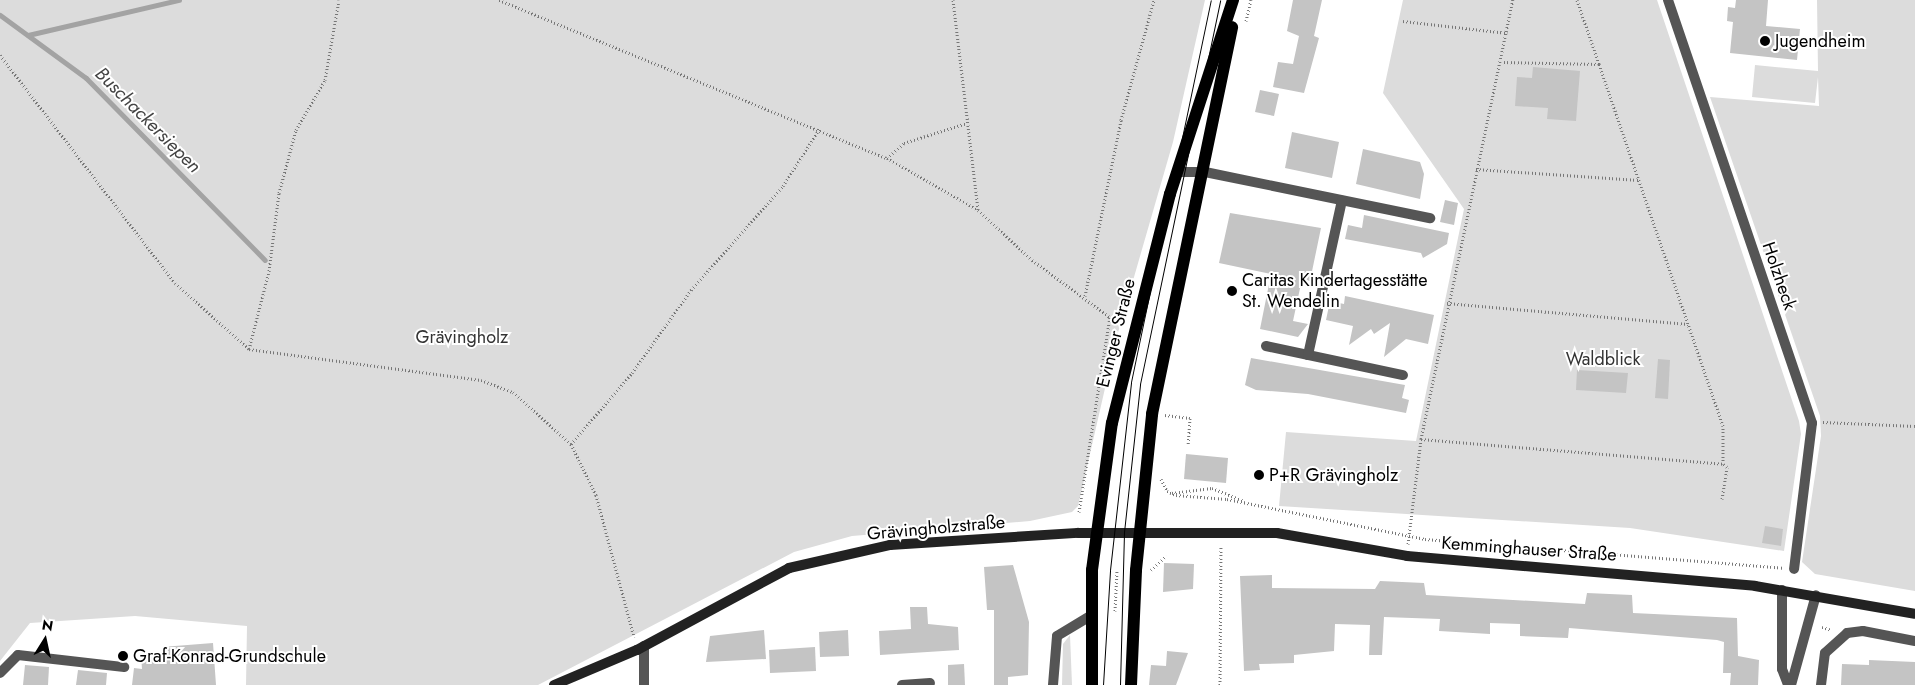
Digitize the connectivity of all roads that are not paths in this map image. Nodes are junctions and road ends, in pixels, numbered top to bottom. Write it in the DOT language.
graph roads {
  1 [pos="1233,0"];
  2 [pos="1237,0"];
  3 [pos="1668,0"];
  4 [pos="1178,172"];
  5 [pos="1206,172"];
  6 [pos="1342,201"];
  7 [pos="1430,218"];
  8 [pos="1266,346"];
  9 [pos="1308,355"];
  10 [pos="1403,375"];
  11 [pos="1140,531"];
  12 [pos="1096,532"];
  13 [pos="1794,569"];
  14 [pos="1782,590"];
  15 [pos="1816,595"];
  16 [pos="1915,614"];
  17 [pos="1092,615"];
  18 [pos="1915,641"];
  19 [pos="640,648"];
  20 [pos="124,666"];
  21 [pos="0,673"];
  22 [pos="930,683"];
  23 [pos="554,685"];
  24 [pos="644,685"];
  25 [pos="902,685"];
  26 [pos="1053,685"];
  27 [pos="1092,685"];
  28 [pos="1131,685"];
  29 [pos="1789,685"];
  30 [pos="1821,685"];
  1 -- 4 [label="main road, Evinger Straße"];
  2 -- 5 [label="main road"];
  3 -- 13 [label="street, Holzheck"];
  4 -- 5 [label="street"];
  4 -- 12 [label="main road, Evinger Straße"];
  5 -- 6 [label="street"];
  5 -- 11 [label="main road"];
  6 -- 7 [label="street"];
  6 -- 9 [label="street"];
  8 -- 9 [label="street"];
  9 -- 10 [label="street"];
  11 -- 12 [label="main road, Grävingholzstraße"];
  11 -- 14 [label="main road, Kemminghauser Straße"];
  11 -- 28 [label="main road"];
  12 -- 17 [label="main road, Evinger Straße"];
  12 -- 19 [label="main road, Grävingholzstraße"];
  14 -- 15 [label="main road, Kemminghauser Straße"];
  14 -- 29 [label="street"];
  15 -- 16 [label="main road, Kemminghauser Straße"];
  15 -- 29 [label="street"];
  17 -- 26 [label="street"];
  17 -- 27 [label="main road, Evinger Straße"];
  18 -- 30 [label="street"];
  19 -- 23 [label="main road, Grävingholzstraße"];
  19 -- 24 [label="street"];
  20 -- 21 [label="street"];
  22 -- 25 [label="street"];
}
